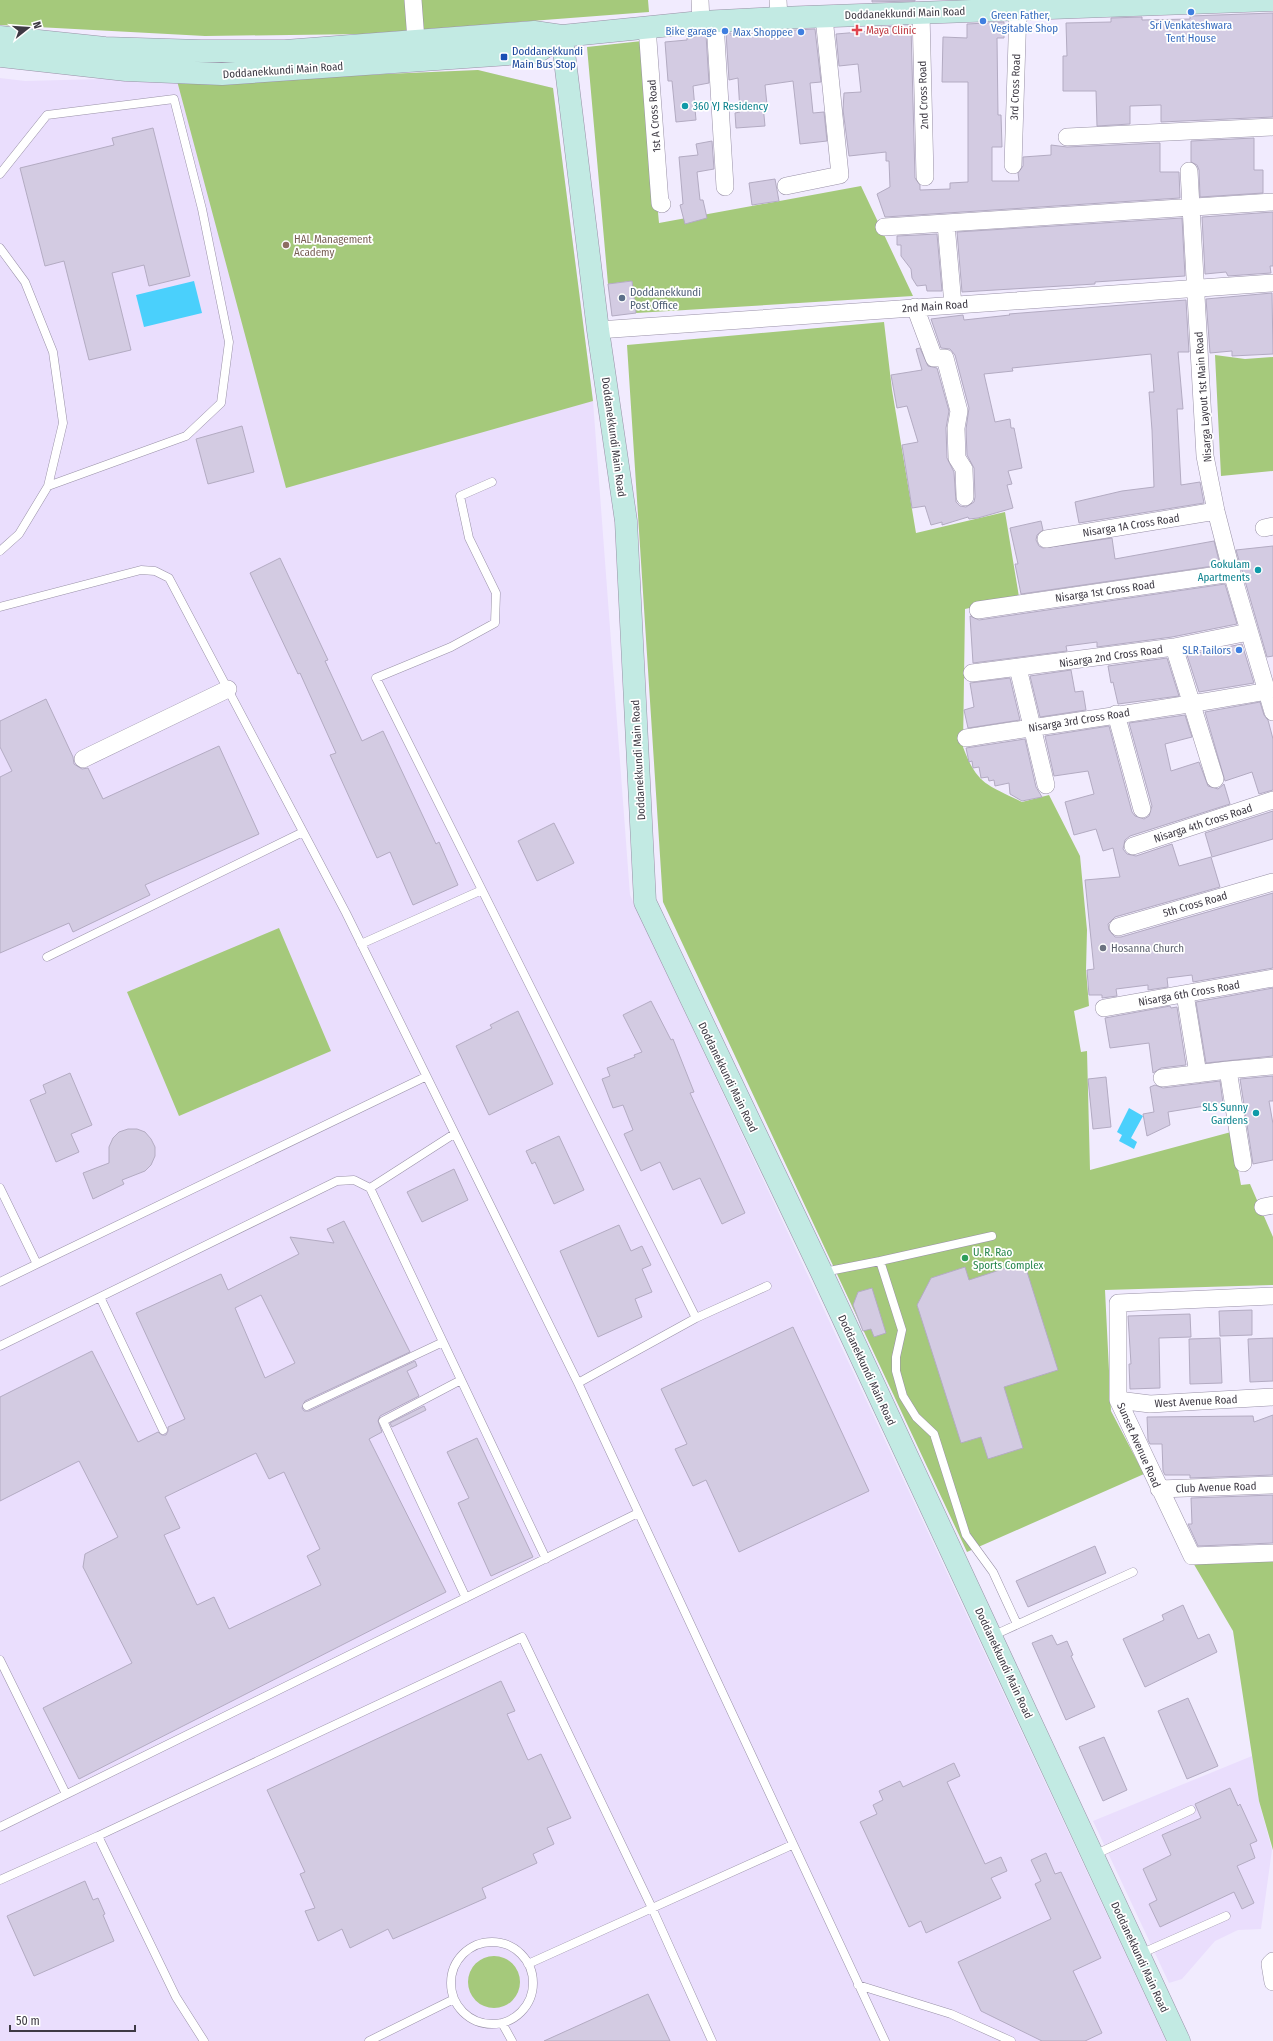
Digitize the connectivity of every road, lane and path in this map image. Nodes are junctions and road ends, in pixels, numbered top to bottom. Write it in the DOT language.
graph roads {
  1 [pos="414,0"];
  2 [pos="700,0"];
  3 [pos="1273,0"];
  4 [pos="1129,3"];
  5 [pos="953,6"];
  6 [pos="866,7"];
  7 [pos="779,9"];
  8 [pos="1018,9"];
  9 [pos="921,13"];
  10 [pos="824,17"];
  11 [pos="708,22"];
  12 [pos="647,27"];
  13 [pos="562,36"];
  14 [pos="0,37"];
  15 [pos="416,40"];
  16 [pos="0,56"];
  17 [pos="1273,127"];
  18 [pos="1067,137"];
  19 [pos="1013,165"];
  20 [pos="1189,171"];
  21 [pos="0,174"];
  22 [pos="925,177"];
  23 [pos="786,186"];
  24 [pos="726,187"];
  25 [pos="1273,202"];
  26 [pos="662,204"];
  27 [pos="1191,207"];
  28 [pos="946,224"];
  29 [pos="884,227"];
  30 [pos="0,248"];
  31 [pos="1273,283"];
  32 [pos="1196,290"];
  33 [pos="953,305"];
  34 [pos="915,307"];
  35 [pos="598,330"];
  36 [pos="492,482"];
  37 [pos="48,486"];
  38 [pos="964,497"];
  39 [pos="1216,511"];
  40 [pos="1046,539"];
  41 [pos="0,551"];
  42 [pos="1232,573"];
  43 [pos="0,607"];
  44 [pos="978,610"];
  45 [pos="1249,632"];
  46 [pos="1174,647"];
  47 [pos="1018,668"];
  48 [pos="972,673"];
  49 [pos="228,689"];
  50 [pos="1267,691"];
  51 [pos="1192,704"];
  52 [pos="1273,712"];
  53 [pos="1116,714"];
  54 [pos="1031,727"];
  55 [pos="966,738"];
  56 [pos="84,759"];
  57 [pos="1215,779"];
  58 [pos="1046,785"];
  59 [pos="1273,800"];
  60 [pos="1142,809"];
  61 [pos="303,832"];
  62 [pos="1133,846"];
  63 [pos="1273,882"];
  64 [pos="482,890"];
  65 [pos="1118,927"];
  66 [pos="361,944"];
  67 [pos="47,957"];
  68 [pos="1273,978"];
  69 [pos="1185,994"];
  70 [pos="1104,1008"];
  71 [pos="1273,1066"];
  72 [pos="1228,1070"];
  73 [pos="1198,1074"];
  74 [pos="425,1077"];
  75 [pos="1162,1078"];
  76 [pos="454,1134"];
  77 [pos="1244,1163"];
  78 [pos="0,1188"];
  79 [pos="370,1188"];
  80 [pos="992,1236"];
  81 [pos="880,1261"];
  82 [pos="37,1264"];
  83 [pos="822,1273"];
  84 [pos="0,1282"];
  85 [pos="767,1286"];
  86 [pos="100,1296"];
  87 [pos="1273,1296"];
  88 [pos="696,1318"];
  89 [pos="443,1342"];
  90 [pos="0,1346"];
  91 [pos="461,1380"];
  92 [pos="578,1383"];
  93 [pos="1273,1397"];
  94 [pos="1118,1400"];
  95 [pos="307,1406"];
  96 [pos="163,1430"];
  97 [pos="1273,1485"];
  98 [pos="1159,1489"];
  99 [pos="638,1513"];
  100 [pos="1273,1553"];
  101 [pos="546,1559"];
  102 [pos="1133,1572"];
  103 [pos="466,1598"];
  104 [pos="1017,1624"];
  105 [pos="991,1636"];
  106 [pos="0,1660"];
  107 [pos="66,1794"];
  108 [pos="1191,1810"];
  109 [pos="0,1827"];
  110 [pos="98,1836"];
  111 [pos="792,1845"];
  112 [pos="1093,1856"];
  113 [pos="0,1880"];
  114 [pos="652,1908"];
  115 [pos="1226,1916"];
  116 [pos="1139,1954"];
  117 [pos="1273,1961"];
  118 [pos="528,1964"];
  119 [pos="1273,1982"];
  120 [pos="858,1985"];
  121 [pos="454,1999"];
  122 [pos="502,2023"];
  123 [pos="204,2041"];
  124 [pos="369,2041"];
  125 [pos="512,2041"];
  126 [pos="712,2041"];
  127 [pos="885,2041"];
  128 [pos="1011,2041"];
  129 [pos="1179,2041"];
  1 -- 15 [label="street"];
  2 -- 11 [label="street"];
  3 -- 4 [label="street, Doddanekkundi Main Road"];
  4 -- 8 [label="street, Doddanekkundi Main Road"];
  5 -- 8 [label="street, Doddanekkundi Main Road"];
  5 -- 9 [label="street, Doddanekkundi Main Road"];
  6 -- 9 [label="street, Doddanekkundi Main Road"];
  6 -- 10 [label="street, Doddanekkundi Main Road"];
  7 -- 10 [label="street, Doddanekkundi Main Road"];
  7 -- 11 [label="street, Doddanekkundi Main Road"];
  8 -- 19 [label="street, 3rd Cross Road"];
  9 -- 22 [label="street, 2nd Cross Road"];
  10 -- 23 [label="street"];
  11 -- 12 [label="street, Doddanekkundi Main Road"];
  11 -- 24 [label="street"];
  12 -- 13 [label="street, Doddanekkundi Main Road"];
  12 -- 26 [label="street, 1st A Cross Road"];
  13 -- 15 [label="street, Doddanekkundi Main Road"];
  13 -- 16 [label="street, Doddanekkundi Main Road"];
  13 -- 35 [label="street, Doddanekkundi Main Road"];
  14 -- 15 [label="street, Doddanekkundi Main Road"];
  17 -- 18 [label="street"];
  20 -- 27 [label="street, Nisarga Layout 1st Main Road"];
  21 -- 37 [label="lane"];
  25 -- 27 [label="street"];
  27 -- 28 [label="street"];
  27 -- 32 [label="street, Nisarga Layout 1st Main Road"];
  28 -- 29 [label="street"];
  28 -- 33 [label="street"];
  30 -- 37 [label="lane"];
  31 -- 32 [label="street, 2nd Main Road"];
  32 -- 33 [label="street, 2nd Main Road"];
  32 -- 39 [label="street, Nisarga Layout 1st Main Road"];
  33 -- 34 [label="street, 2nd Main Road"];
  34 -- 35 [label="street, 2nd Main Road"];
  34 -- 38 [label="street"];
  35 -- 83 [label="street, Doddanekkundi Main Road"];
  36 -- 64 [label="lane"];
  37 -- 41 [label="lane"];
  39 -- 40 [label="street, Nisarga 1A Cross Road"];
  39 -- 42 [label="street, Nisarga Layout 1st Main Road"];
  42 -- 44 [label="street, Nisarga 1st Cross Road"];
  42 -- 45 [label="street, Nisarga Layout 1st Main Road"];
  43 -- 49 [label="lane"];
  45 -- 46 [label="street, Nisarga 2nd Cross Road"];
  45 -- 50 [label="street, Nisarga Layout 1st Main Road"];
  46 -- 47 [label="street, Nisarga 2nd Cross Road"];
  46 -- 51 [label="street"];
  47 -- 48 [label="street, Nisarga 2nd Cross Road"];
  47 -- 54 [label="street"];
  49 -- 56 [label="street"];
  49 -- 61 [label="lane"];
  50 -- 51 [label="street, Nisarga 3rd Cross Road"];
  50 -- 52 [label="street, Nisarga Layout 1st Main Road"];
  51 -- 53 [label="street, Nisarga 3rd Cross Road"];
  51 -- 57 [label="street"];
  53 -- 54 [label="street, Nisarga 3rd Cross Road"];
  53 -- 60 [label="street"];
  54 -- 55 [label="street, Nisarga 3rd Cross Road"];
  54 -- 58 [label="street"];
  59 -- 62 [label="street, Nisarga 4th Cross Road"];
  61 -- 66 [label="lane"];
  61 -- 67 [label="lane"];
  63 -- 65 [label="street, 5th Cross Road"];
  64 -- 66 [label="lane"];
  64 -- 88 [label="lane"];
  66 -- 74 [label="lane"];
  68 -- 69 [label="street, Nisarga 6th Cross Road"];
  69 -- 70 [label="street, Nisarga 6th Cross Road"];
  69 -- 73 [label="street"];
  71 -- 72 [label="street"];
  72 -- 73 [label="street"];
  72 -- 77 [label="street"];
  73 -- 75 [label="street"];
  74 -- 76 [label="lane"];
  74 -- 82 [label="lane"];
  76 -- 79 [label="lane"];
  76 -- 92 [label="lane"];
  78 -- 82 [label="lane"];
  79 -- 86 [label="lane"];
  79 -- 89 [label="lane"];
  80 -- 81 [label="lane"];
  81 -- 83 [label="lane"];
  81 -- 104 [label="lane"];
  82 -- 84 [label="lane"];
  83 -- 105 [label="street, Doddanekkundi Main Road"];
  85 -- 88 [label="lane"];
  86 -- 90 [label="lane"];
  86 -- 96 [label="lane"];
  87 -- 94 [label="street, Sunset Avenue Road"];
  88 -- 92 [label="lane"];
  89 -- 91 [label="lane"];
  89 -- 95 [label="lane"];
  91 -- 101 [label="lane"];
  91 -- 103 [label="lane"];
  92 -- 99 [label="lane"];
  93 -- 94 [label="street, West Avenue Road"];
  94 -- 98 [label="street, Sunset Avenue Road"];
  97 -- 98 [label="street, Club Avenue Road"];
  98 -- 100 [label="street, Sunset Avenue Road"];
  99 -- 101 [label="lane"];
  99 -- 111 [label="lane"];
  101 -- 103 [label="lane"];
  102 -- 104 [label="lane"];
  103 -- 107 [label="lane"];
  104 -- 105 [label="lane"];
  105 -- 112 [label="street, Doddanekkundi Main Road"];
  106 -- 107 [label="lane"];
  107 -- 109 [label="lane"];
  108 -- 112 [label="lane"];
  110 -- 113 [label="lane"];
  110 -- 114 [label="lane"];
  110 -- 123 [label="lane"];
  111 -- 114 [label="lane"];
  111 -- 120 [label="lane"];
  112 -- 116 [label="street, Doddanekkundi Main Road"];
  114 -- 118 [label="lane"];
  114 -- 126 [label="lane"];
  115 -- 116 [label="lane"];
  116 -- 129 [label="street, Doddanekkundi Main Road"];
  117 -- 119 [label="street"];
  118 -- 121 [label="lane"];
  118 -- 122 [label="lane"];
  120 -- 127 [label="lane"];
  120 -- 128 [label="lane"];
  121 -- 122 [label="lane"];
  121 -- 124 [label="lane"];
  122 -- 125 [label="lane"];
}
